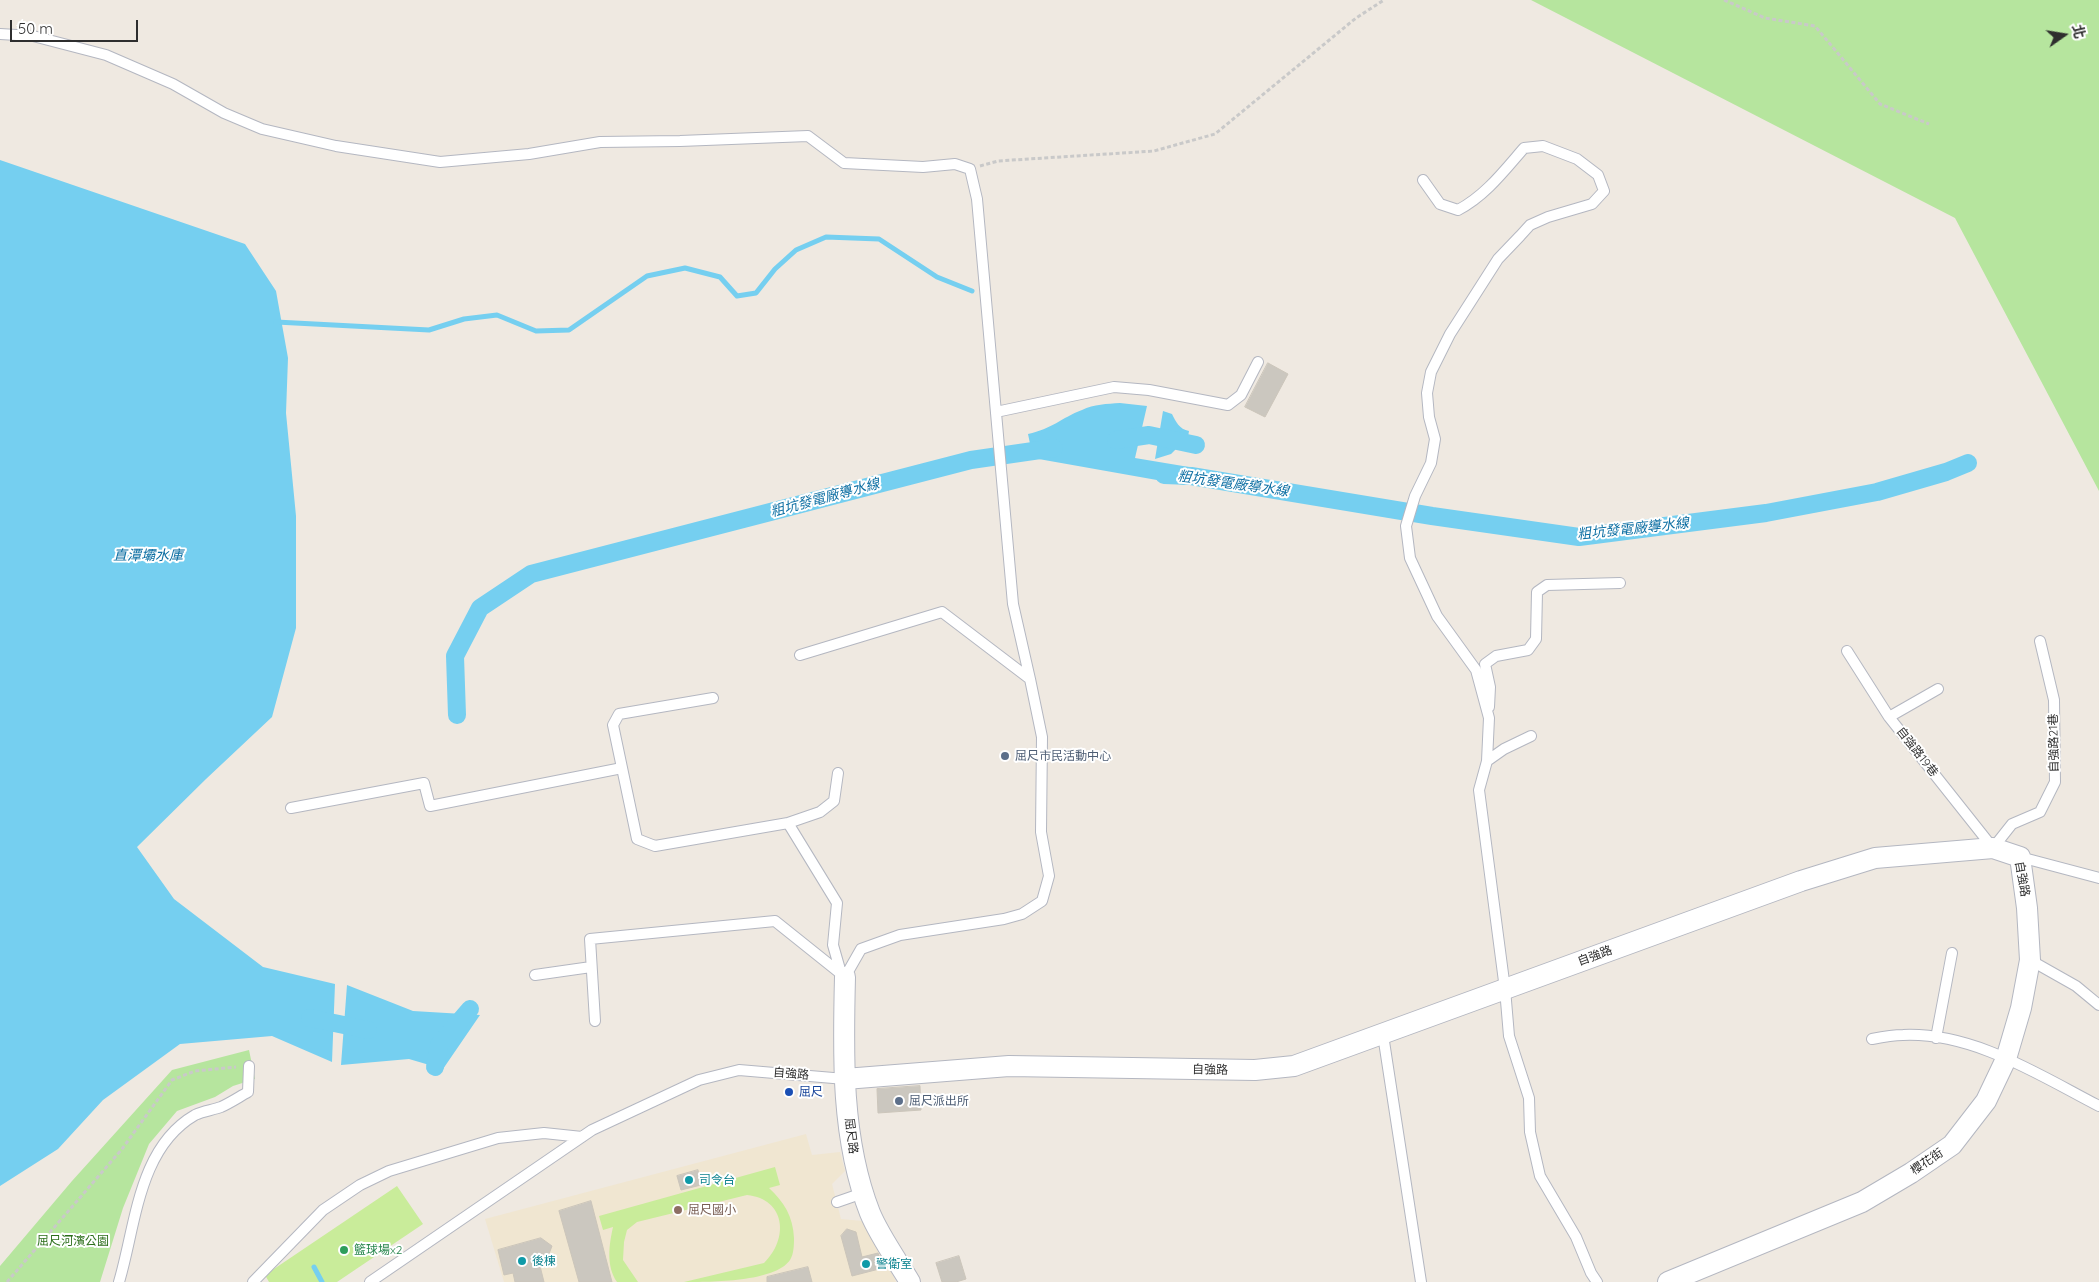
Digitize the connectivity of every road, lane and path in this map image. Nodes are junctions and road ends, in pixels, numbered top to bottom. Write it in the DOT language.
graph roads {
  1 [pos="1384,0"];
  2 [pos="1724,0"];
  3 [pos="0,34"];
  4 [pos="1929,124"];
  5 [pos="970,169"];
  6 [pos="1423,180"];
  7 [pos="1258,362"];
  8 [pos="996,412"];
  9 [pos="1620,583"];
  10 [pos="2040,642"];
  11 [pos="1847,651"];
  12 [pos="800,655"];
  13 [pos="1030,679"];
  14 [pos="1938,689"];
  15 [pos="713,698"];
  16 [pos="1889,717"];
  17 [pos="1489,718"];
  18 [pos="1532,736"];
  19 [pos="1487,760"];
  20 [pos="622,768"];
  21 [pos="838,773"];
  22 [pos="291,808"];
  23 [pos="788,824"];
  24 [pos="1993,848"];
  25 [pos="2020,857"];
  26 [pos="2099,878"];
  27 [pos="2027,908"];
  28 [pos="1952,953"];
  29 [pos="2030,960"];
  30 [pos="591,967"];
  31 [pos="535,975"];
  32 [pos="843,975"];
  33 [pos="1505,989"];
  34 [pos="2099,1005"];
  35 [pos="595,1021"];
  36 [pos="1383,1035"];
  37 [pos="1936,1038"];
  38 [pos="1872,1039"];
  39 [pos="2006,1059"];
  40 [pos="249,1066"];
  41 [pos="845,1079"];
  42 [pos="2099,1106"];
  43 [pos="582,1137"];
  44 [pos="863,1193"];
  45 [pos="837,1202"];
  46 [pos="7,1282"];
  47 [pos="119,1282"];
  48 [pos="253,1282"];
  49 [pos="370,1282"];
  50 [pos="910,1282"];
  51 [pos="1421,1282"];
  52 [pos="1597,1282"];
  53 [pos="1668,1282"];
  1 -- 5 [label="path"];
  2 -- 4 [label="path"];
  3 -- 5 [label="lane"];
  5 -- 8 [label="lane"];
  6 -- 17 [label="lane"];
  7 -- 8 [label="lane"];
  8 -- 13 [label="lane"];
  9 -- 17 [label="lane"];
  10 -- 24 [label="lane, 自強路21巷"];
  11 -- 16 [label="lane, 自強路19巷"];
  12 -- 13 [label="lane"];
  13 -- 32 [label="lane"];
  14 -- 16 [label="lane"];
  15 -- 20 [label="lane"];
  16 -- 24 [label="lane, 自強路19巷"];
  17 -- 19 [label="lane"];
  18 -- 19 [label="lane"];
  19 -- 33 [label="lane"];
  20 -- 22 [label="lane"];
  20 -- 23 [label="lane"];
  21 -- 23 [label="lane"];
  23 -- 32 [label="lane"];
  24 -- 25 [label="street, 自強路"];
  24 -- 33 [label="street, 自強路"];
  25 -- 26 [label="lane"];
  25 -- 27 [label="street, 自強路"];
  27 -- 29 [label="street, 櫻花街"];
  28 -- 37 [label="lane"];
  29 -- 34 [label="lane"];
  29 -- 39 [label="street, 櫻花街"];
  30 -- 31 [label="lane"];
  30 -- 32 [label="lane"];
  30 -- 35 [label="lane"];
  32 -- 41 [label="street, 屈尺路"];
  33 -- 36 [label="street, 自強路"];
  33 -- 52 [label="lane"];
  36 -- 41 [label="street, 自強路"];
  36 -- 51 [label="lane"];
  37 -- 38 [label="lane"];
  37 -- 39 [label="lane"];
  39 -- 42 [label="lane"];
  39 -- 53 [label="street, 櫻花街"];
  40 -- 46 [label="path"];
  40 -- 47 [label="lane"];
  41 -- 43 [label="lane, 自強路"];
  41 -- 44 [label="street, 屈尺路"];
  43 -- 48 [label="lane"];
  43 -- 49 [label="lane, 自強路"];
  44 -- 45 [label="lane"];
  44 -- 50 [label="street, 屈尺路"];
}
